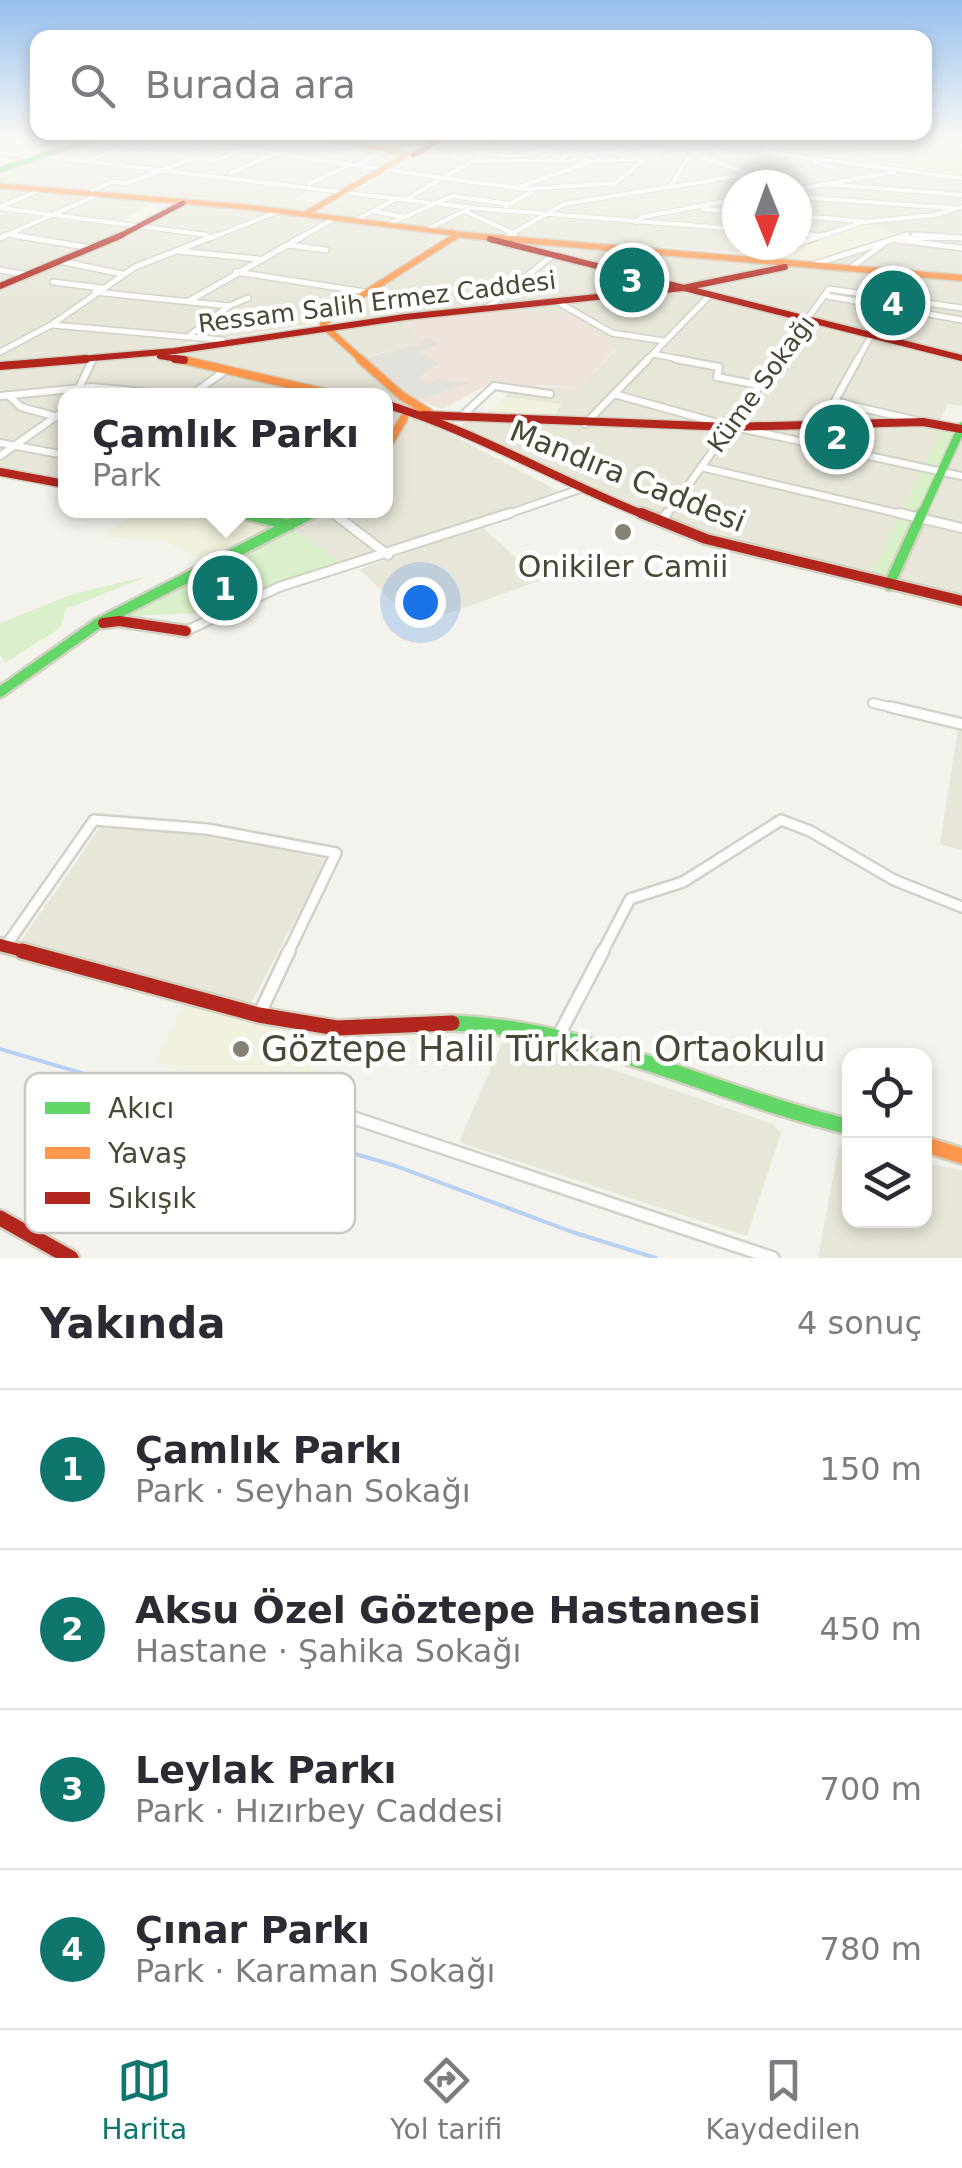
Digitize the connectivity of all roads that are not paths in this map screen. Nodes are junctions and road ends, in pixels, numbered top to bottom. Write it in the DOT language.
graph roads {
  1 [pos="25,197"];
  2 [pos="87,197"];
  3 [pos="138,197"];
  4 [pos="151,197"];
  5 [pos="339,197"];
  6 [pos="340,197"];
  7 [pos="400,197"];
  8 [pos="451,197"];
  9 [pos="457,197"];
  10 [pos="523,197"];
  11 [pos="606,197"];
  12 [pos="812,197"];
  13 [pos="408,198"];
  14 [pos="202,201"];
  15 [pos="186,202"];
  16 [pos="722,202"];
  17 [pos="440,203"];
  18 [pos="509,204"];
  19 [pos="0,208"];
  20 [pos="472,208"];
  21 [pos="688,208"];
  22 [pos="960,208"];
  23 [pos="501,209"];
  24 [pos="941,210"];
  25 [pos="280,211"];
  26 [pos="373,211"];
  27 [pos="464,211"];
  28 [pos="722,211"];
  29 [pos="548,212"];
  30 [pos="54,214"];
  31 [pos="309,214"];
  32 [pos="329,216"];
  33 [pos="812,217"];
  34 [pos="408,218"];
  35 [pos="358,220"];
  36 [pos="636,222"];
  37 [pos="870,222"];
  38 [pos="389,224"];
  39 [pos="144,226"];
  40 [pos="428,229"];
  41 [pos="722,229"];
  42 [pos="10,234"];
  43 [pos="455,234"];
  44 [pos="510,235"];
  45 [pos="812,235"];
  46 [pos="0,236"];
  47 [pos="212,236"];
  48 [pos="822,236"];
  49 [pos="480,237"];
  50 [pos="962,238"];
  51 [pos="812,239"];
  52 [pos="890,239"];
  53 [pos="289,244"];
  54 [pos="91,248"];
  55 [pos="962,248"];
  56 [pos="326,250"];
  57 [pos="174,251"];
  58 [pos="554,254"];
  59 [pos="722,255"];
  60 [pos="260,259"];
  61 [pos="763,260"];
  62 [pos="60,261"];
  63 [pos="818,263"];
  64 [pos="778,264"];
  65 [pos="853,266"];
  66 [pos="0,270"];
  67 [pos="236,272"];
  68 [pos="122,274"];
  69 [pos="28,275"];
  70 [pos="960,276"];
  71 [pos="53,282"];
  72 [pos="0,286"];
  73 [pos="682,288"];
  74 [pos="98,290"];
  75 [pos="365,292"];
  76 [pos="710,295"];
  77 [pos="828,296"];
  78 [pos="248,298"];
  79 [pos="189,300"];
  80 [pos="560,304"];
  81 [pos="228,306"];
  82 [pos="488,308"];
  83 [pos="962,308"];
  84 [pos="807,319"];
  85 [pos="962,320"];
  86 [pos="51,325"];
  87 [pos="323,326"];
  88 [pos="190,335"];
  89 [pos="872,336"];
  90 [pos="223,340"];
  91 [pos="664,341"];
  92 [pos="176,349"];
  93 [pos="0,352"];
  94 [pos="652,354"];
  95 [pos="136,355"];
  96 [pos="92,358"];
  97 [pos="958,358"];
  98 [pos="184,360"];
  99 [pos="0,366"];
  100 [pos="226,370"];
  101 [pos="758,385"];
  102 [pos="81,386"];
  103 [pos="294,386"];
  104 [pos="64,388"];
  105 [pos="141,388"];
  106 [pos="200,388"];
  107 [pos="292,388"];
  108 [pos="303,388"];
  109 [pos="393,388"];
  110 [pos="393,388"];
  111 [pos="58,389"];
  112 [pos="550,394"];
  113 [pos="614,394"];
  114 [pos="4,395"];
  115 [pos="402,396"];
  116 [pos="393,402"];
  117 [pos="836,402"];
  118 [pos="393,406"];
  119 [pos="464,414"];
  120 [pos="418,415"];
  121 [pos="58,417"];
  122 [pos="58,420"];
  123 [pos="923,422"];
  124 [pos="585,424"];
  125 [pos="822,424"];
  126 [pos="451,426"];
  127 [pos="730,427"];
  128 [pos="962,428"];
  129 [pos="466,436"];
  130 [pos="393,442"];
  131 [pos="0,443"];
  132 [pos="17,446"];
  133 [pos="58,453"];
  134 [pos="0,456"];
  135 [pos="700,468"];
  136 [pos="0,472"];
  137 [pos="942,472"];
  138 [pos="962,476"];
  139 [pos="58,483"];
  140 [pos="580,489"];
  141 [pos="261,518"];
  142 [pos="304,518"];
  143 [pos="339,518"];
  144 [pos="920,518"];
  145 [pos="662,522"];
  146 [pos="291,525"];
  147 [pos="962,528"];
  148 [pos="388,555"];
  149 [pos="890,585"];
  150 [pos="962,603"];
  151 [pos="97,624"];
  152 [pos="186,631"];
  153 [pos="0,692"];
  154 [pos="873,703"];
  155 [pos="962,724"];
  156 [pos="962,907"];
  157 [pos="2,946"];
  158 [pos="260,1016"];
  159 [pos="560,1034"];
  160 [pos="355,1118"];
  161 [pos="842,1125"];
  162 [pos="932,1147"];
  163 [pos="962,1156"];
  164 [pos="0,1218"];
  165 [pos="25,1232"];
  166 [pos="27,1233"];
  167 [pos="71,1258"];
  168 [pos="773,1258"];
  1 -- 19 [label="street"];
  2 -- 30 [label="street"];
  3 -- 15 [label="main road"];
  4 -- 14 [label="main road"];
  5 -- 31 [label="main road"];
  6 -- 32 [label="main road"];
  7 -- 13 [label="street"];
  7 -- 26 [label="street"];
  8 -- 17 [label="street"];
  9 -- 18 [label="street"];
  10 -- 18 [label="street"];
  11 -- 29 [label="street"];
  12 -- 24 [label="street"];
  13 -- 17 [label="street"];
  14 -- 15 [label="main road"];
  14 -- 31 [label="main road"];
  15 -- 25 [label="main road"];
  15 -- 39 [label="main road"];
  16 -- 21 [label="street"];
  17 -- 20 [label="street"];
  17 -- 34 [label="street"];
  18 -- 23 [label="street"];
  19 -- 30 [label="street"];
  20 -- 23 [label="street"];
  20 -- 27 [label="street"];
  21 -- 28 [label="street"];
  21 -- 36 [label="street"];
  22 -- 24 [label="street"];
  23 -- 29 [label="street"];
  24 -- 37 [label="street"];
  25 -- 31 [label="main road"];
  25 -- 47 [label="street"];
  26 -- 34 [label="street"];
  26 -- 35 [label="street"];
  27 -- 40 [label="street"];
  27 -- 44 [label="street"];
  29 -- 36 [label="street"];
  29 -- 44 [label="street"];
  30 -- 39 [label="street"];
  30 -- 42 [label="street"];
  31 -- 32 [label="main road"];
  32 -- 35 [label="main road"];
  32 -- 43 [label="main road"];
  32 -- 53 [label="street"];
  33 -- 37 [label="street"];
  34 -- 38 [label="street"];
  35 -- 38 [label="main road"];
  36 -- 41 [label="street"];
  37 -- 48 [label="street"];
  38 -- 40 [label="main road"];
  39 -- 47 [label="street"];
  39 -- 54 [label="main road"];
  40 -- 43 [label="main road"];
  42 -- 46 [label="street"];
  42 -- 54 [label="street"];
  43 -- 44 [label="main road"];
  43 -- 49 [label="main road"];
  43 -- 75 [label="main road"];
  44 -- 59 [label="main road"];
  45 -- 48 [label="street"];
  47 -- 57 [label="street"];
  48 -- 51 [label="street"];
  49 -- 58 [label="main road"];
  49 -- 64 [label="main road"];
  50 -- 52 [label="street"];
  52 -- 55 [label="street"];
  52 -- 63 [label="street"];
  52 -- 65 [label="street"];
  53 -- 56 [label="street"];
  53 -- 60 [label="street"];
  54 -- 62 [label="main road"];
  57 -- 60 [label="street"];
  57 -- 68 [label="street"];
  58 -- 73 [label="main road"];
  58 -- 82 [label="street"];
  60 -- 67 [label="street"];
  61 -- 64 [label="main road"];
  62 -- 68 [label="street"];
  62 -- 69 [label="main road"];
  63 -- 64 [label="main road"];
  63 -- 65 [label="main road"];
  64 -- 70 [label="main road"];
  64 -- 73 [label="main road, Ressam Salih Ermez Caddesi"];
  65 -- 70 [label="main road"];
  66 -- 69 [label="street"];
  67 -- 75 [label="street"];
  67 -- 79 [label="street"];
  68 -- 74 [label="street"];
  69 -- 72 [label="main road"];
  71 -- 74 [label="street"];
  73 -- 76 [label="main road"];
  73 -- 80 [label="main road, Ressam Salih Ermez Caddesi"];
  73 -- 82 [label="main road, Ressam Salih Ermez Caddesi"];
  74 -- 79 [label="street"];
  74 -- 86 [label="street"];
  75 -- 87 [label="main road"];
  76 -- 84 [label="main road"];
  76 -- 91 [label="street"];
  77 -- 83 [label="street"];
  77 -- 84 [label="street, Küme Sokağı"];
  77 -- 85 [label="street"];
  78 -- 81 [label="street"];
  79 -- 81 [label="street"];
  80 -- 82 [label="main road, Ressam Salih Ermez Caddesi"];
  80 -- 91 [label="street"];
  81 -- 88 [label="street"];
  82 -- 87 [label="main road, Ressam Salih Ermez Caddesi"];
  84 -- 89 [label="main road"];
  84 -- 101 [label="street, Küme Sokağı"];
  86 -- 88 [label="street"];
  86 -- 93 [label="street"];
  87 -- 90 [label="main road, Ressam Salih Ermez Caddesi"];
  87 -- 92 [label="main road, Ressam Salih Ermez Caddesi"];
  87 -- 110 [label="main road"];
  88 -- 90 [label="street"];
  89 -- 97 [label="main road"];
  89 -- 117 [label="street"];
  90 -- 92 [label="main road, Ressam Salih Ermez Caddesi"];
  91 -- 94 [label="street"];
  92 -- 95 [label="main road, Ressam Salih Ermez Caddesi"];
  92 -- 98 [label="main road"];
  94 -- 101 [label="street"];
  94 -- 113 [label="street"];
  95 -- 96 [label="main road, Ressam Salih Ermez Caddesi"];
  95 -- 98 [label="main road"];
  96 -- 99 [label="main road, Ressam Salih Ermez Caddesi"];
  96 -- 102 [label="street"];
  98 -- 100 [label="main road"];
  100 -- 103 [label="main road"];
  100 -- 106 [label="street"];
  101 -- 127 [label="street, Küme Sokağı"];
  102 -- 104 [label="street"];
  102 -- 105 [label="street"];
  103 -- 107 [label="street"];
  103 -- 108 [label="main road"];
  109 -- 115 [label="main road"];
  111 -- 114 [label="street"];
  112 -- 119 [label="street"];
  113 -- 124 [label="street"];
  113 -- 127 [label="street"];
  114 -- 121 [label="street"];
  115 -- 116 [label="main road"];
  115 -- 120 [label="main road"];
  117 -- 123 [label="street"];
  117 -- 125 [label="street"];
  118 -- 120 [label="main road"];
  119 -- 120 [label="main road"];
  119 -- 124 [label="main road"];
  119 -- 126 [label="main road"];
  120 -- 126 [label="main road, Mandıra Caddesi"];
  120 -- 129 [label="main road, Mandıra Caddesi"];
  120 -- 130 [label="main road"];
  122 -- 132 [label="street"];
  123 -- 125 [label="main road"];
  123 -- 128 [label="main road"];
  124 -- 127 [label="main road"];
  125 -- 127 [label="main road"];
  126 -- 129 [label="main road, Mandıra Caddesi"];
  127 -- 135 [label="street, Küme Sokağı"];
  127 -- 137 [label="street"];
  128 -- 137 [label="main road"];
  129 -- 140 [label="main road, Mandıra Caddesi"];
  131 -- 132 [label="street"];
  132 -- 133 [label="street"];
  132 -- 134 [label="street"];
  135 -- 144 [label="street"];
  135 -- 145 [label="street, Küme Sokağı"];
  136 -- 139 [label="main road"];
  137 -- 138 [label="street"];
  137 -- 144 [label="main road"];
  140 -- 145 [label="main road, Mandıra Caddesi"];
  140 -- 148 [label="street"];
  141 -- 146 [label="main road"];
  142 -- 146 [label="main road"];
  143 -- 148 [label="street"];
  144 -- 147 [label="street"];
  144 -- 149 [label="main road"];
  145 -- 149 [label="main road, Mandıra Caddesi"];
  146 -- 151 [label="main road"];
  148 -- 152 [label="street"];
  149 -- 150 [label="main road, Mandıra Caddesi"];
  151 -- 152 [label="main road"];
  151 -- 153 [label="main road"];
  154 -- 155 [label="street"];
  156 -- 159 [label="street"];
  157 -- 158 [label="main road"];
  157 -- 158 [label="street"];
  158 -- 159 [label="main road"];
  159 -- 161 [label="main road"];
  160 -- 168 [label="street"];
  162 -- 163 [label="main road"];
  164 -- 165 [label="main road"];
  166 -- 167 [label="main road"];
}
